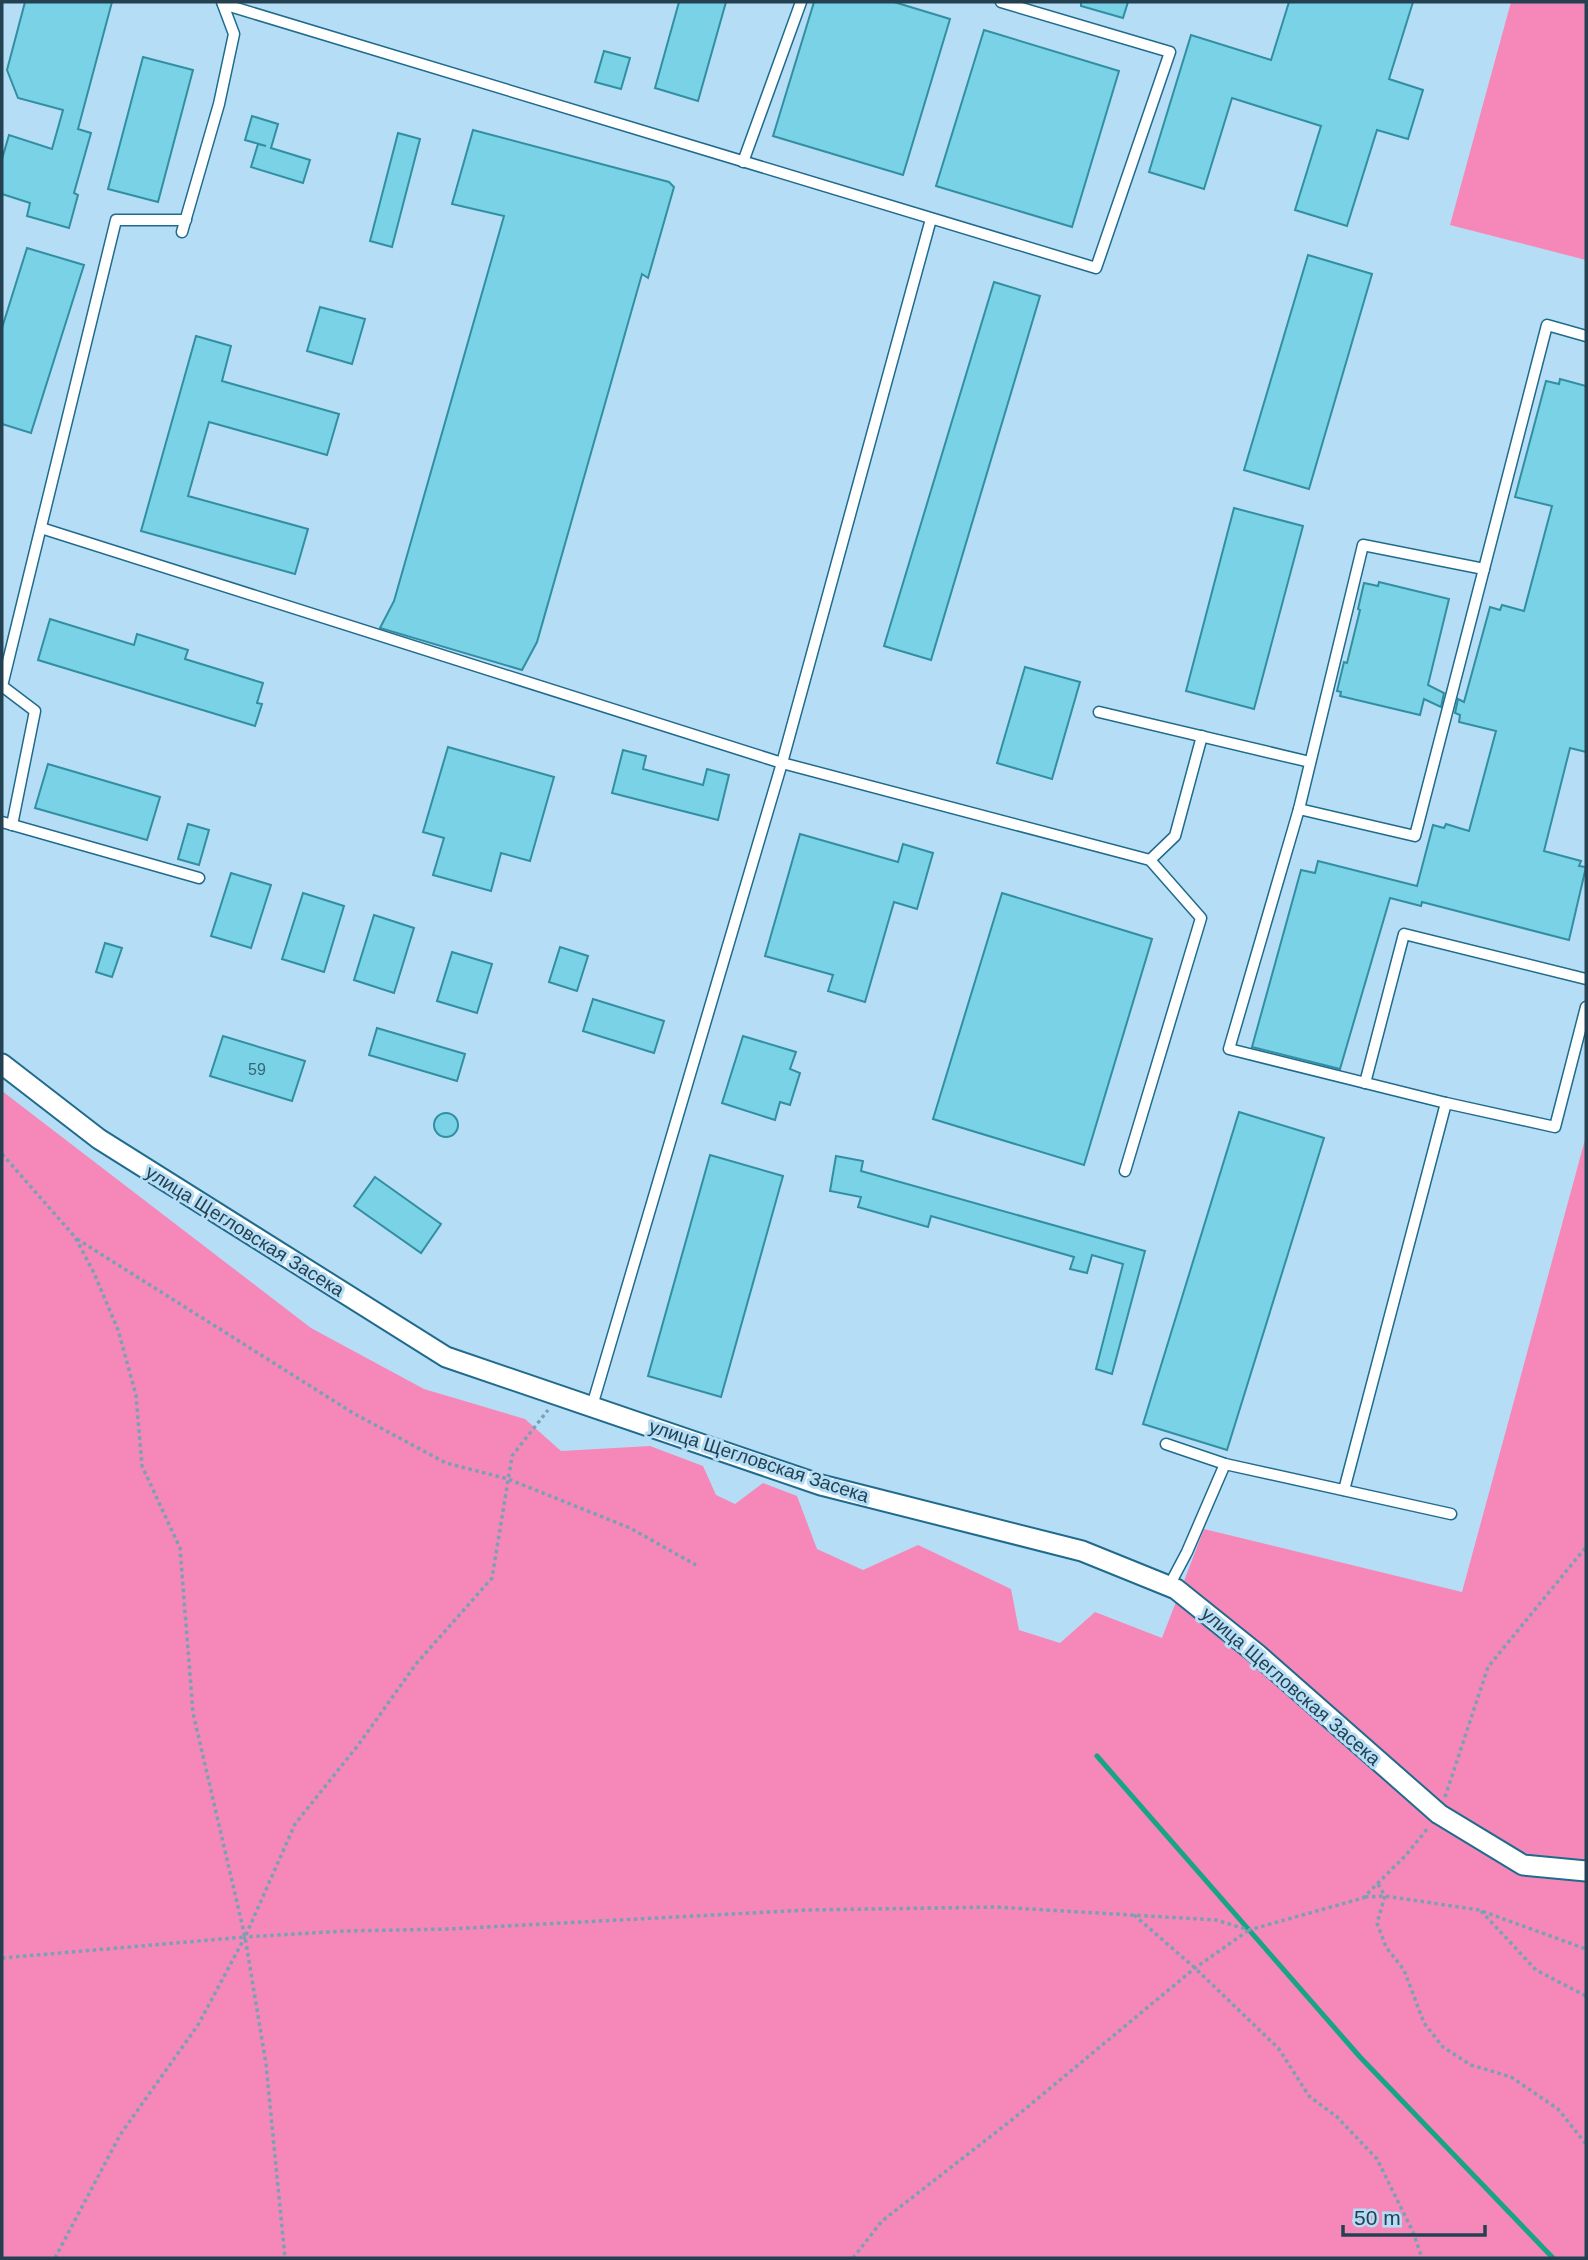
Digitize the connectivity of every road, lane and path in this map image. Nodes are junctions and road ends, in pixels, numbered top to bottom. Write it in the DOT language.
graph roads {
  1 [pos="800,2"];
  2 [pos="1001,2"];
  3 [pos="222,3"];
  4 [pos="743,162"];
  5 [pos="931,219"];
  6 [pos="186,220"];
  7 [pos="182,232"];
  8 [pos="1586,336"];
  9 [pos="41,528"];
  10 [pos="1484,569"];
  11 [pos="1100,712"];
  12 [pos="1202,736"];
  13 [pos="1310,762"];
  14 [pos="782,764"];
  15 [pos="1299,808"];
  16 [pos="7,823"];
  17 [pos="1150,860"];
  18 [pos="199,878"];
  19 [pos="1586,979"];
  20 [pos="1586,1006"];
  21 [pos="2,1064"];
  22 [pos="1365,1083"];
  23 [pos="1446,1104"];
  24 [pos="2,1154"];
  25 [pos="1125,1171"];
  26 [pos="75,1237"];
  27 [pos="560,1395"];
  28 [pos="592,1406"];
  29 [pos="1166,1444"];
  30 [pos="1225,1464"];
  31 [pos="508,1479"];
  32 [pos="1344,1490"];
  33 [pos="1451,1514"];
  34 [pos="1586,1547"];
  35 [pos="696,1565"];
  36 [pos="1169,1586"];
  37 [pos="1440,1814"];
  38 [pos="1586,1871"];
  39 [pos="1378,1884"];
  40 [pos="1385,1896"];
  41 [pos="1363,1898"];
  42 [pos="1479,1910"];
  43 [pos="1132,1914"];
  44 [pos="1249,1930"];
  45 [pos="245,1937"];
  46 [pos="1586,1949"];
  47 [pos="2,1958"];
  48 [pos="1195,1968"];
  49 [pos="1586,1996"];
  50 [pos="1586,2144"];
  51 [pos="55,2258"];
  52 [pos="285,2258"];
  53 [pos="853,2258"];
  54 [pos="1422,2258"];
  1 -- 4 [label="lane"];
  2 -- 5 [label="lane"];
  3 -- 4 [label="lane"];
  3 -- 6 [label="lane"];
  4 -- 5 [label="lane"];
  5 -- 14 [label="lane"];
  6 -- 7 [label="lane"];
  6 -- 9 [label="lane"];
  8 -- 10 [label="lane"];
  9 -- 14 [label="lane"];
  9 -- 16 [label="lane"];
  10 -- 13 [label="lane"];
  10 -- 15 [label="lane"];
  11 -- 12 [label="lane"];
  12 -- 13 [label="lane"];
  12 -- 17 [label="lane"];
  13 -- 15 [label="lane"];
  14 -- 17 [label="lane"];
  14 -- 28 [label="lane"];
  15 -- 22 [label="lane"];
  16 -- 18 [label="lane"];
  17 -- 25 [label="lane"];
  19 -- 22 [label="lane"];
  20 -- 23 [label="lane"];
  21 -- 27 [label="street, улица Щегловская Засека"];
  22 -- 23 [label="lane"];
  23 -- 32 [label="lane"];
  24 -- 26 [label="path"];
  26 -- 31 [label="path"];
  26 -- 45 [label="path"];
  27 -- 28 [label="street, улица Щегловская Засека"];
  27 -- 31 [label="path"];
  28 -- 36 [label="street, улица Щегловская Засека"];
  29 -- 30 [label="lane"];
  30 -- 32 [label="lane"];
  30 -- 36 [label="lane"];
  31 -- 35 [label="path"];
  31 -- 45 [label="path"];
  32 -- 33 [label="lane"];
  34 -- 37 [label="path"];
  36 -- 37 [label="street, улица Щегловская Засека"];
  37 -- 38 [label="street, улица Щегловская Засека"];
  37 -- 39 [label="path"];
  39 -- 40 [label="path"];
  39 -- 41 [label="path"];
  40 -- 41 [label="path"];
  40 -- 42 [label="path"];
  40 -- 50 [label="path"];
  41 -- 44 [label="path"];
  42 -- 46 [label="path"];
  42 -- 49 [label="path"];
  43 -- 44 [label="path"];
  43 -- 45 [label="path"];
  43 -- 48 [label="path"];
  44 -- 48 [label="path"];
  45 -- 47 [label="path"];
  45 -- 51 [label="path"];
  45 -- 52 [label="path"];
  48 -- 53 [label="path"];
  48 -- 54 [label="path"];
}
